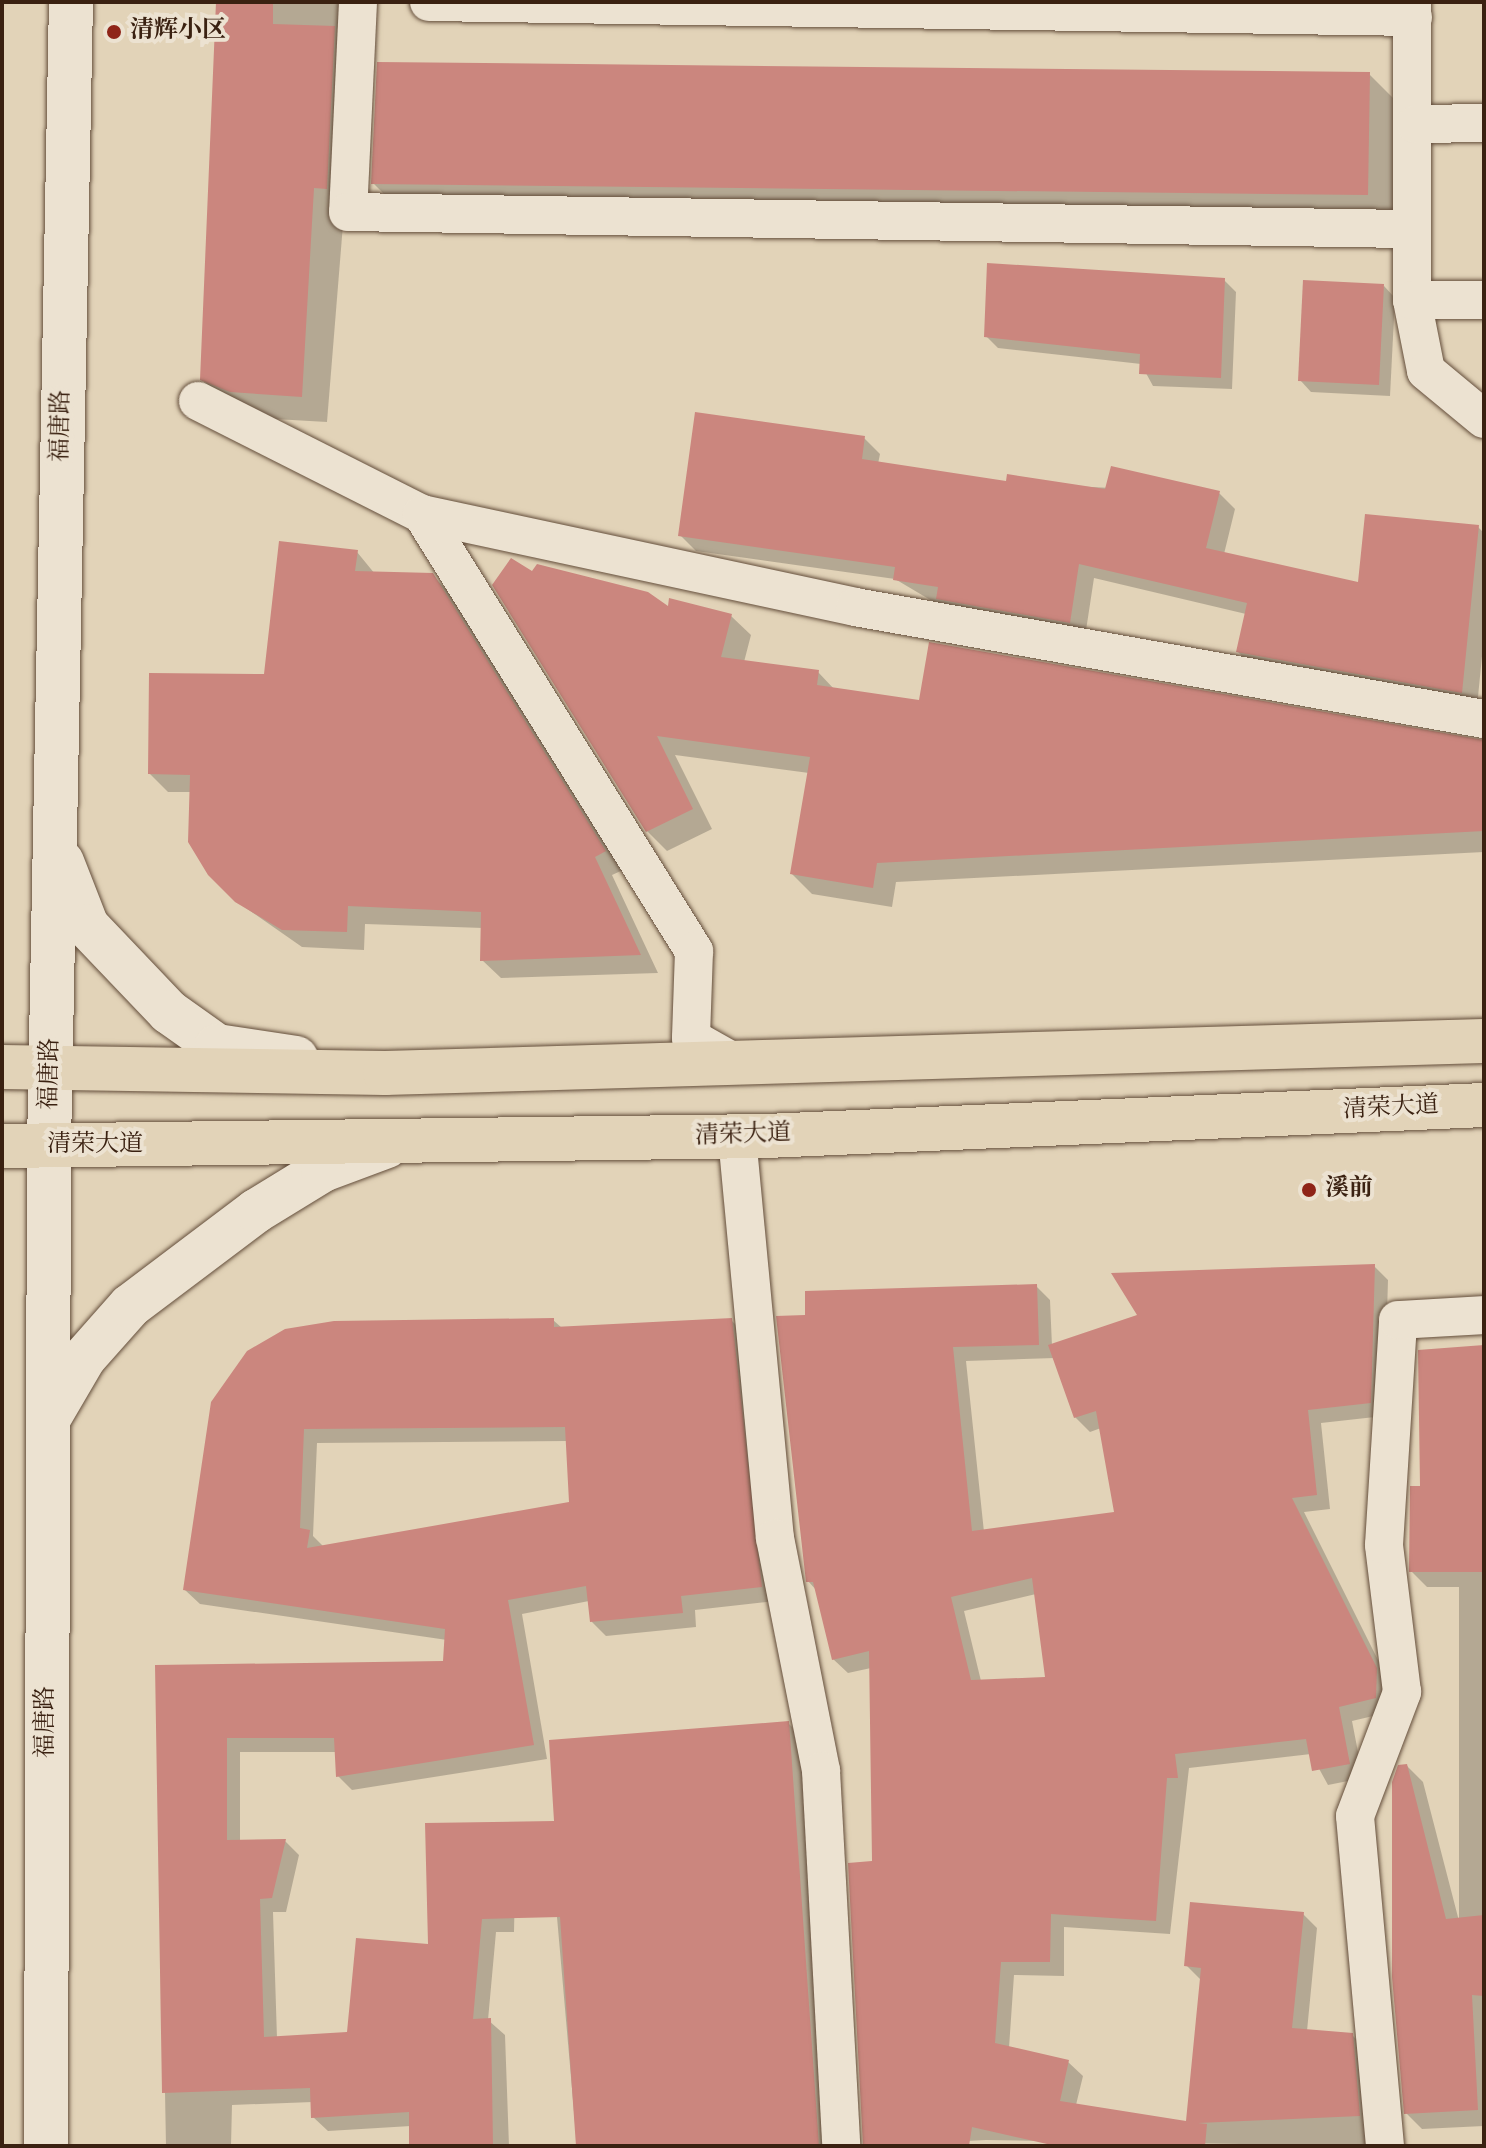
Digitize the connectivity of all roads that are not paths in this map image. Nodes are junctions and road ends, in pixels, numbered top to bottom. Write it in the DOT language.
graph roads {
  1 [pos="71,2"];
  2 [pos="358,2"];
  3 [pos="429,2"];
  4 [pos="1412,10"];
  5 [pos="1484,123"];
  6 [pos="1416,124"];
  7 [pos="1410,229"];
  8 [pos="1412,300"];
  9 [pos="1484,300"];
  10 [pos="198,401"];
  11 [pos="1484,419"];
  12 [pos="422,514"];
  13 [pos="1484,719"];
  14 [pos="53,837"];
  15 [pos="1484,1041"];
  16 [pos="737,1064"];
  17 [pos="2,1067"];
  18 [pos="51,1068"];
  19 [pos="385,1073"];
  20 [pos="1484,1105"];
  21 [pos="737,1137"];
  22 [pos="2,1146"];
  23 [pos="49,1146"];
  24 [pos="387,1146"];
  25 [pos="1484,1315"];
  26 [pos="48,1418"];
  27 [pos="46,2146"];
  28 [pos="841,2146"];
  29 [pos="1385,2146"];
  1 -- 14 [label="street, 福唐路"];
  2 -- 7 [label="street"];
  3 -- 4 [label="street"];
  4 -- 6 [label="street"];
  5 -- 6 [label="street"];
  6 -- 7 [label="street"];
  7 -- 8 [label="street"];
  8 -- 9 [label="street"];
  8 -- 11 [label="street"];
  10 -- 12 [label="street"];
  12 -- 13 [label="street"];
  12 -- 16 [label="street"];
  14 -- 18 [label="street, 福唐路"];
  14 -- 19 [label="street"];
  15 -- 16 [label="main road"];
  16 -- 19 [label="main road"];
  17 -- 18 [label="main road"];
  18 -- 19 [label="main road"];
  18 -- 23 [label="street, 福唐路"];
  20 -- 21 [label="main road, 清荣大道"];
  21 -- 24 [label="main road, 清荣大道"];
  21 -- 28 [label="street"];
  22 -- 23 [label="main road, 清荣大道"];
  23 -- 24 [label="main road, 清荣大道"];
  23 -- 26 [label="street, 福唐路"];
  24 -- 26 [label="street"];
  25 -- 29 [label="street"];
  26 -- 27 [label="street, 福唐路"];
}
